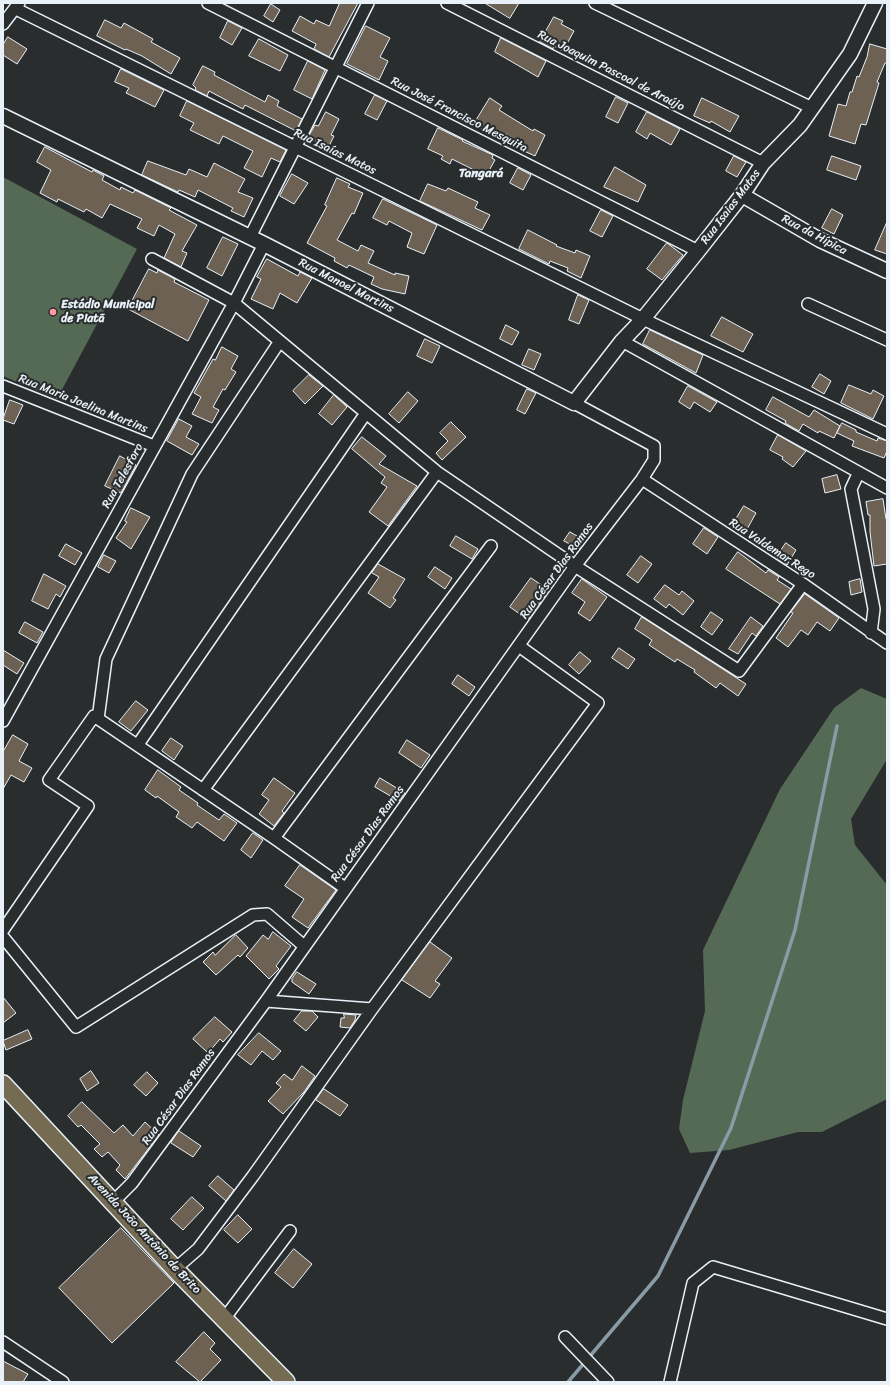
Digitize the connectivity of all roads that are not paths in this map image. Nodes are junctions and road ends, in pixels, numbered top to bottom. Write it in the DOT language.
graph roads {
  1 [pos="208,3"];
  2 [pos="368,3"];
  3 [pos="447,3"];
  4 [pos="595,3"];
  5 [pos="875,3"];
  6 [pos="17,6"];
  7 [pos="3,24"];
  8 [pos="336,68"];
  9 [pos="812,108"];
  10 [pos="3,116"];
  11 [pos="296,147"];
  12 [pos="764,163"];
  13 [pos="742,195"];
  14 [pos="250,237"];
  15 [pos="264,244"];
  16 [pos="698,251"];
  17 [pos="152,259"];
  18 [pos="887,271"];
  19 [pos="234,303"];
  20 [pos="808,304"];
  21 [pos="643,319"];
  22 [pos="887,340"];
  23 [pos="622,341"];
  24 [pos="280,342"];
  25 [pos="3,386"];
  26 [pos="574,403"];
  27 [pos="366,413"];
  28 [pos="887,434"];
  29 [pos="154,446"];
  30 [pos="437,472"];
  31 [pos="858,474"];
  32 [pos="642,479"];
  33 [pos="887,488"];
  34 [pos="491,546"];
  35 [pos="574,566"];
  36 [pos="803,584"];
  37 [pos="871,633"];
  38 [pos="887,643"];
  39 [pos="519,646"];
  40 [pos="98,719"];
  41 [pos="3,721"];
  42 [pos="139,743"];
  43 [pos="203,790"];
  44 [pos="274,838"];
  45 [pos="345,888"];
  46 [pos="3,930"];
  47 [pos="3,937"];
  48 [pos="304,946"];
  49 [pos="266,1001"];
  50 [pos="372,1009"];
  51 [pos="3,1084"];
  52 [pos="113,1202"];
  53 [pos="290,1230"];
  54 [pos="175,1269"];
  55 [pos="224,1319"];
  56 [pos="887,1319"];
  57 [pos="565,1337"];
  58 [pos="3,1342"];
  59 [pos="63,1382"];
  60 [pos="286,1382"];
  61 [pos="608,1382"];
  62 [pos="670,1382"];
  1 -- 8 [label="street, Rua José Francisco Mesquita"];
  2 -- 8 [label="street"];
  3 -- 12 [label="street, Rua Joaquim Pascoal de Araújo"];
  4 -- 9 [label="street"];
  5 -- 9 [label="street, Rua Isaias Matos"];
  6 -- 7 [label="street"];
  6 -- 11 [label="street, Rua Isaías Matos"];
  8 -- 11 [label="street"];
  8 -- 16 [label="street, Rua José Francisco Mesquita"];
  9 -- 12 [label="street, Rua Isaias Matos"];
  10 -- 14 [label="street, Rua Manoel Martins"];
  11 -- 14 [label="street"];
  11 -- 21 [label="street, Rua Isaías Matos"];
  12 -- 13 [label="street, Rua Isaias Matos"];
  13 -- 16 [label="street, Rua Isaias Matos"];
  13 -- 18 [label="street, Rua da Hípica"];
  14 -- 15 [label="street, Rua Manoel Martins"];
  15 -- 19 [label="street, Rua Telesforo"];
  15 -- 26 [label="street, Rua Manoel Martins"];
  16 -- 21 [label="street, Rua Isaias Matos"];
  17 -- 19 [label="street"];
  19 -- 24 [label="street"];
  19 -- 29 [label="street, Rua Telesforo"];
  20 -- 22 [label="street"];
  21 -- 23 [label="street, Rua Isaias Matos"];
  21 -- 28 [label="street, Rua Isaías Matos"];
  23 -- 26 [label="street, Rua Isaias Matos"];
  23 -- 31 [label="street"];
  24 -- 27 [label="street"];
  24 -- 40 [label="street"];
  25 -- 29 [label="street, Rua Maria Joelina Martins"];
  26 -- 32 [label="street, Rua Manoel Martins"];
  27 -- 30 [label="street"];
  27 -- 42 [label="street"];
  29 -- 41 [label="street, Rua Telesforo"];
  30 -- 35 [label="street"];
  30 -- 43 [label="street"];
  31 -- 33 [label="street"];
  31 -- 37 [label="street"];
  32 -- 35 [label="street, Rua César Dias Ramos"];
  32 -- 36 [label="street, Rua Valdemar Rego"];
  34 -- 44 [label="street"];
  35 -- 36 [label="street"];
  35 -- 39 [label="street, Rua César Dias Ramos"];
  36 -- 37 [label="street, Rua Valdemar Rego"];
  37 -- 38 [label="street, Rua Valdemar Rego"];
  39 -- 45 [label="street, Rua César Dias Ramos"];
  39 -- 50 [label="street"];
  40 -- 43 [label="street"];
  40 -- 46 [label="street"];
  43 -- 44 [label="street"];
  44 -- 45 [label="street"];
  45 -- 48 [label="street, Rua César Dias Ramos"];
  47 -- 48 [label="street"];
  48 -- 49 [label="street, Rua César Dias Ramos"];
  49 -- 50 [label="street"];
  49 -- 52 [label="street, Rua César Dias Ramos"];
  50 -- 54 [label="street"];
  51 -- 52 [label="main road, Avenida João Antônio de Brito"];
  52 -- 54 [label="main road, Avenida João Antônio de Brito"];
  53 -- 55 [label="street"];
  54 -- 55 [label="main road, Avenida João Antônio de Brito"];
  55 -- 60 [label="main road, Avenida João Antônio de Brito"];
  56 -- 62 [label="street"];
  57 -- 61 [label="street"];
  58 -- 59 [label="street"];
}
